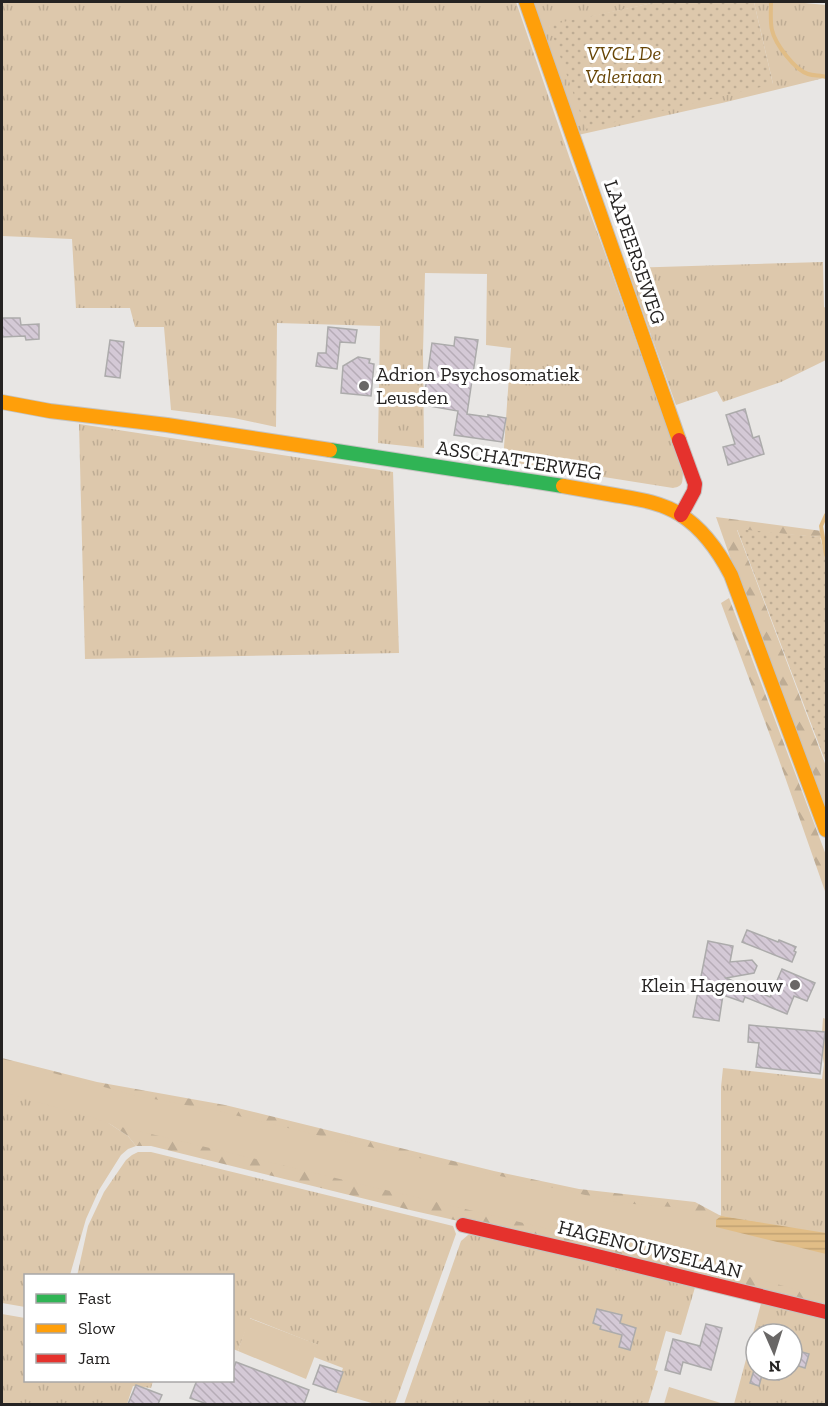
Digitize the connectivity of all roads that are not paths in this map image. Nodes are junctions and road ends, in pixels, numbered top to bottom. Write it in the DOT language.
graph roads {
  1 [pos="526,2"];
  2 [pos="2,402"];
  3 [pos="681,515"];
  4 [pos="826,830"];
  5 [pos="463,1225"];
  6 [pos="826,1312"];
  1 -- 3 [label="street, LAAPEERSEWEG"];
  2 -- 3 [label="street, ASSCHATTERWEG"];
  3 -- 4 [label="street, ASSCHATTERWEG"];
  5 -- 6 [label="street, HAGENOUWSELAAN"];
}
